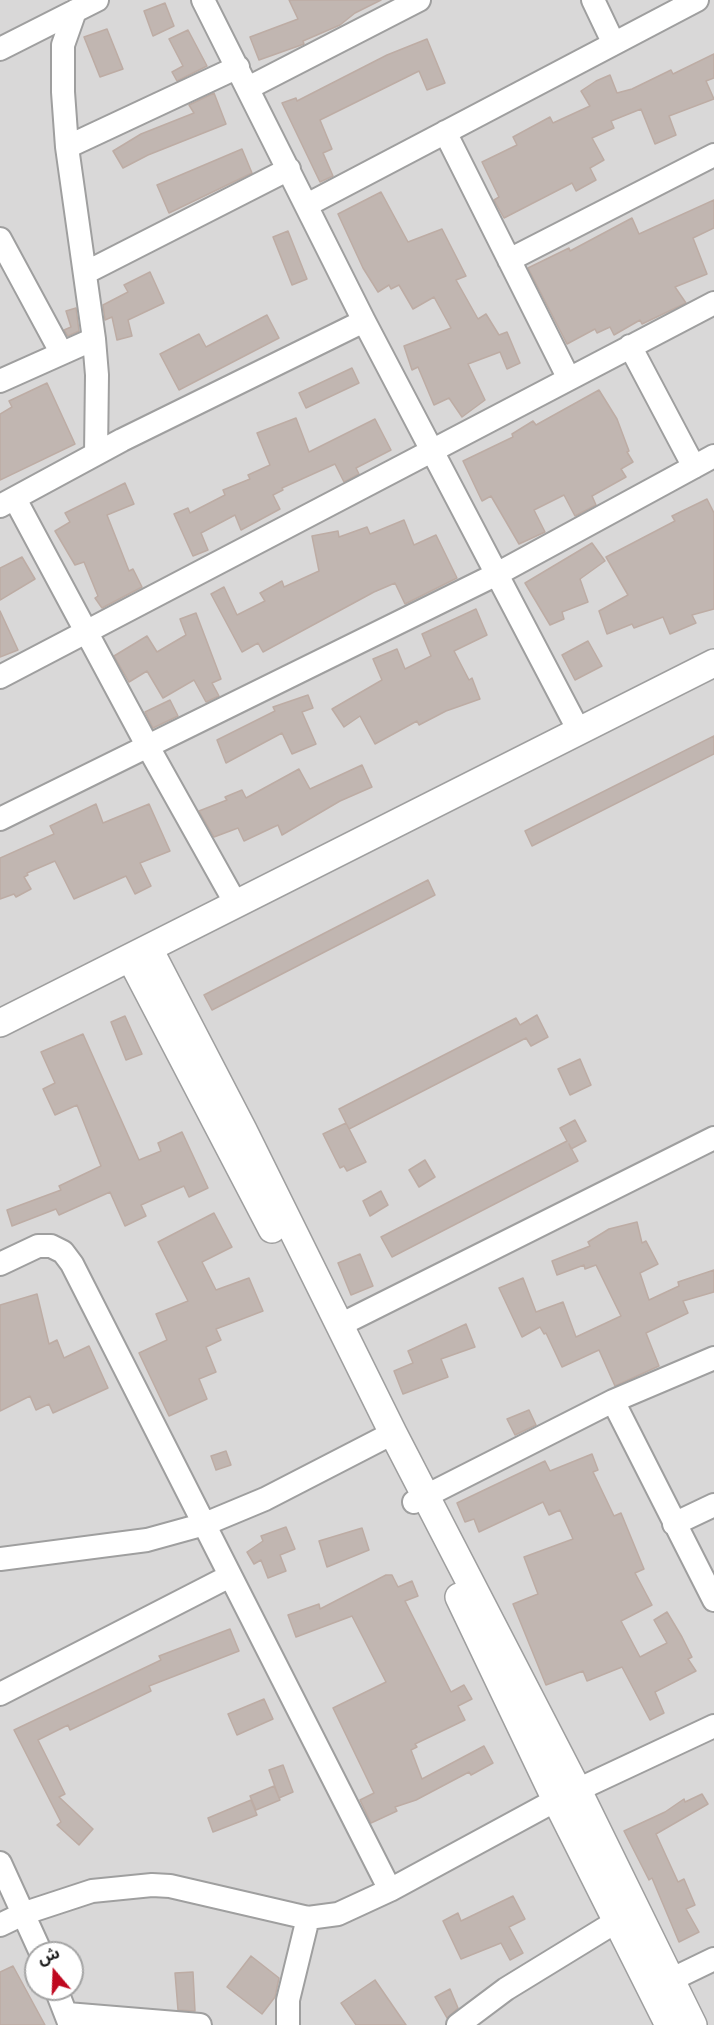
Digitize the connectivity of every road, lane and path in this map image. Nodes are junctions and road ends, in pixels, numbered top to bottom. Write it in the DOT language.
graph roads {
  1 [pos="97,0"];
  2 [pos="202,0"];
  3 [pos="419,0"];
  4 [pos="593,0"];
  5 [pos="697,0"];
  6 [pos="75,11"];
  7 [pos="613,42"];
  8 [pos="0,49"];
  9 [pos="238,68"];
  10 [pos="248,88"];
  11 [pos="445,132"];
  12 [pos="67,147"];
  13 [pos="714,155"];
  14 [pos="289,170"];
  15 [pos="307,205"];
  16 [pos="0,239"];
  17 [pos="509,260"];
  18 [pos="85,273"];
  19 [pos="714,303"];
  20 [pos="364,321"];
  21 [pos="94,339"];
  22 [pos="630,346"];
  23 [pos="61,352"];
  24 [pos="568,377"];
  25 [pos="0,381"];
  26 [pos="433,451"];
  27 [pos="96,454"];
  28 [pos="714,456"];
  29 [pos="694,467"];
  30 [pos="7,502"];
  31 [pos="497,574"];
  32 [pos="86,633"];
  33 [pos="714,663"];
  34 [pos="0,677"];
  35 [pos="579,731"];
  36 [pos="147,745"];
  37 [pos="0,819"];
  38 [pos="236,904"];
  39 [pos="140,954"];
  40 [pos="0,1023"];
  41 [pos="714,1138"];
  42 [pos="0,1264"];
  43 [pos="340,1325"];
  44 [pos="714,1358"];
  45 [pos="613,1401"];
  46 [pos="387,1437"];
  47 [pos="420,1498"];
  48 [pos="714,1505"];
  49 [pos="205,1524"];
  50 [pos="674,1524"];
  51 [pos="0,1559"];
  52 [pos="230,1576"];
  53 [pos="714,1600"];
  54 [pos="0,1694"];
  55 [pos="714,1726"];
  56 [pos="567,1795"];
  57 [pos="0,1863"];
  58 [pos="390,1890"];
  59 [pos="25,1913"];
  60 [pos="308,1918"];
  61 [pos="617,1921"];
  62 [pos="0,1925"];
  63 [pos="36,1941"];
  64 [pos="714,1959"];
  65 [pos="661,1985"];
  66 [pos="61,2001"];
  67 [pos="68,2020"];
  68 [pos="200,2025"];
  69 [pos="288,2025"];
  70 [pos="459,2025"];
  71 [pos="669,2025"];
  72 [pos="693,2025"];
  1 -- 6 [label="street"];
  2 -- 9 [label="street"];
  3 -- 10 [label="street"];
  4 -- 7 [label="street"];
  5 -- 7 [label="street"];
  6 -- 8 [label="street"];
  6 -- 12 [label="street"];
  7 -- 11 [label="street"];
  9 -- 10 [label="street"];
  9 -- 12 [label="street"];
  10 -- 14 [label="street"];
  11 -- 15 [label="street"];
  11 -- 17 [label="street"];
  12 -- 18 [label="street"];
  13 -- 17 [label="street"];
  14 -- 15 [label="street"];
  14 -- 18 [label="street"];
  15 -- 20 [label="street"];
  16 -- 23 [label="street"];
  17 -- 24 [label="street"];
  18 -- 21 [label="street"];
  19 -- 22 [label="street"];
  20 -- 26 [label="street"];
  20 -- 27 [label="street"];
  21 -- 23 [label="street"];
  21 -- 27 [label="street"];
  22 -- 24 [label="street"];
  22 -- 29 [label="street"];
  23 -- 25 [label="street"];
  24 -- 26 [label="street"];
  26 -- 31 [label="street"];
  26 -- 32 [label="street"];
  27 -- 30 [label="street"];
  28 -- 29 [label="street"];
  29 -- 31 [label="street"];
  30 -- 32 [label="street"];
  31 -- 35 [label="street"];
  31 -- 36 [label="street"];
  32 -- 34 [label="street"];
  32 -- 36 [label="street"];
  33 -- 35 [label="street"];
  35 -- 38 [label="street"];
  36 -- 37 [label="street"];
  36 -- 38 [label="street"];
  38 -- 39 [label="street"];
  39 -- 40 [label="street"];
  39 -- 43 [label="street"];
  39 -- 46 [label="street"];
  41 -- 43 [label="street"];
  42 -- 49 [label="street"];
  43 -- 46 [label="street"];
  44 -- 45 [label="street"];
  45 -- 47 [label="street"];
  45 -- 50 [label="street"];
  46 -- 47 [label="street"];
  46 -- 49 [label="street"];
  47 -- 56 [label="street"];
  48 -- 50 [label="street"];
  49 -- 51 [label="street"];
  49 -- 52 [label="street"];
  50 -- 53 [label="street"];
  52 -- 54 [label="street"];
  52 -- 58 [label="street"];
  55 -- 56 [label="street"];
  56 -- 58 [label="street"];
  56 -- 61 [label="street"];
  56 -- 65 [label="street"];
  57 -- 59 [label="street"];
  58 -- 60 [label="street"];
  59 -- 60 [label="street"];
  59 -- 62 [label="street"];
  59 -- 63 [label="street"];
  60 -- 69 [label="street"];
  61 -- 65 [label="street"];
  61 -- 70 [label="street"];
  64 -- 65 [label="street"];
  65 -- 71 [label="street"];
  65 -- 72 [label="street"];
  66 -- 67 [label="street"];
  67 -- 68 [label="street"];
}
